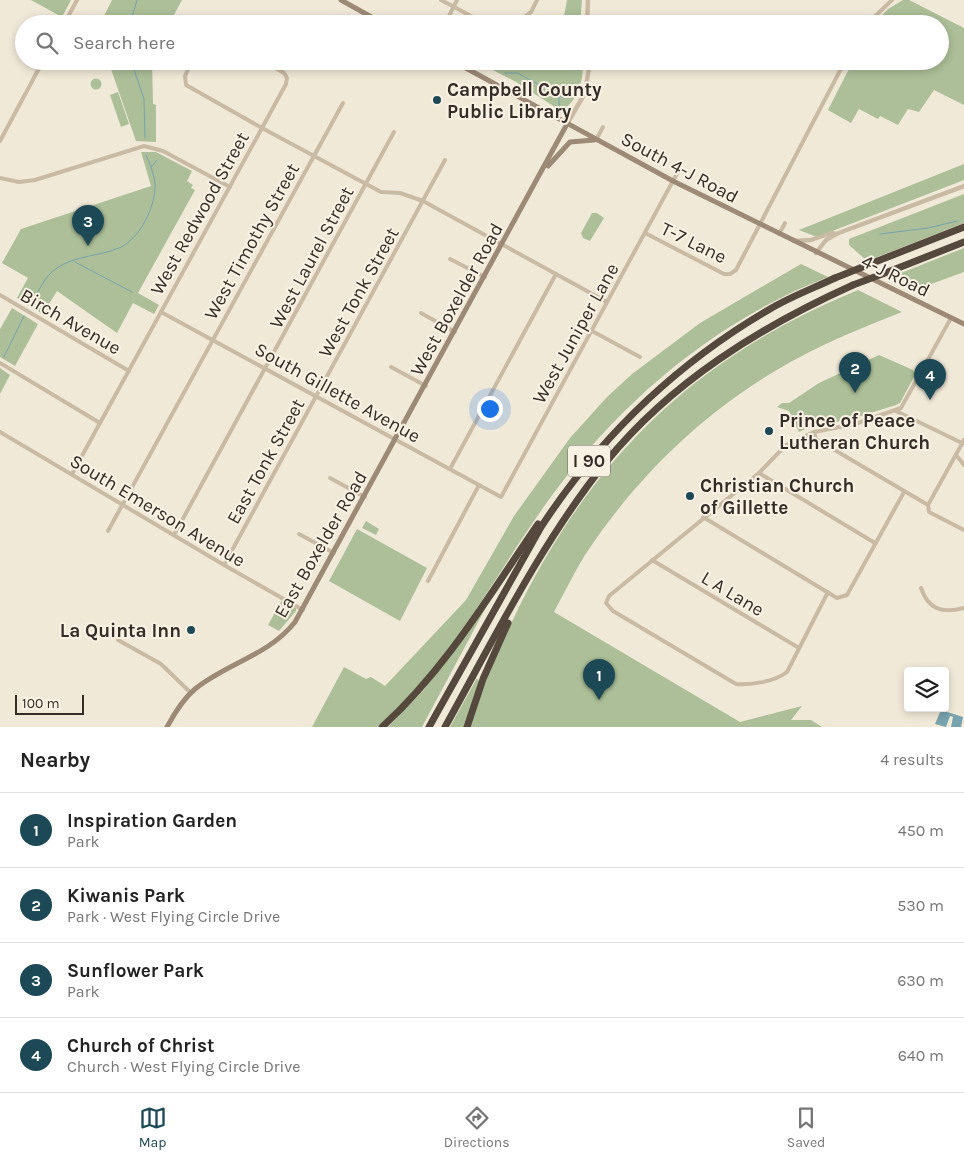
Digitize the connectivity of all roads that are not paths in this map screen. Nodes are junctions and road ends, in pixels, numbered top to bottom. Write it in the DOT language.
graph roads {
  1 [pos="77,0"];
  2 [pos="341,0"];
  3 [pos="441,0"];
  4 [pos="456,0"];
  5 [pos="537,0"];
  6 [pos="588,0"];
  7 [pos="892,0"];
  8 [pos="454,7"];
  9 [pos="69,15"];
  10 [pos="368,15"];
  11 [pos="450,15"];
  12 [pos="469,15"];
  13 [pos="527,15"];
  14 [pos="587,15"];
  15 [pos="876,15"];
  16 [pos="38,70"];
  17 [pos="187,70"];
  18 [pos="279,70"];
  19 [pos="469,70"];
  20 [pos="589,70"];
  21 [pos="840,70"];
  22 [pos="343,103"];
  23 [pos="567,124"];
  24 [pos="603,127"];
  25 [pos="262,128"];
  26 [pos="394,132"];
  27 [pos="596,140"];
  28 [pos="0,141"];
  29 [pos="314,156"];
  30 [pos="445,160"];
  31 [pos="680,168"];
  32 [pos="543,172"];
  33 [pos="0,178"];
  34 [pos="673,182"];
  35 [pos="365,184"];
  36 [pos="964,186"];
  37 [pos="230,187"];
  38 [pos="423,201"];
  39 [pos="785,223"];
  40 [pos="760,226"];
  41 [pos="964,228"];
  42 [pos="645,233"];
  43 [pos="779,234"];
  44 [pos="836,234"];
  45 [pos="792,241"];
  46 [pos="964,242"];
  47 [pos="503,245"];
  48 [pos="816,253"];
  49 [pos="450,258"];
  50 [pos="556,274"];
  51 [pos="485,277"];
  52 [pos="0,295"];
  53 [pos="607,302"];
  54 [pos="161,312"];
  55 [pos="421,313"];
  56 [pos="951,318"];
  57 [pos="964,324"];
  58 [pos="592,331"];
  59 [pos="456,332"];
  60 [pos="213,340"];
  61 [pos="640,356"];
  62 [pos="0,362"];
  63 [pos="391,367"];
  64 [pos="266,368"];
  65 [pos="129,371"];
  66 [pos="426,386"];
  67 [pos="316,396"];
  68 [pos="896,411"];
  69 [pos="623,422"];
  70 [pos="100,423"];
  71 [pos="0,432"];
  72 [pos="814,432"];
  73 [pos="396,440"];
  74 [pos="963,441"];
  75 [pos="956,455"];
  76 [pos="964,465"];
  77 [pos="450,469"];
  78 [pos="759,473"];
  79 [pos="72,474"];
  80 [pos="330,478"];
  81 [pos="479,485"];
  82 [pos="904,492"];
  83 [pos="366,497"];
  84 [pos="501,497"];
  85 [pos="123,505"];
  86 [pos="928,506"];
  87 [pos="572,509"];
  88 [pos="703,517"];
  89 [pos="964,530"];
  90 [pos="108,532"];
  91 [pos="300,534"];
  92 [pos="174,535"];
  93 [pos="875,543"];
  94 [pos="334,554"];
  95 [pos="652,560"];
  96 [pos="224,565"];
  97 [pos="428,581"];
  98 [pos="921,588"];
  99 [pos="828,592"];
  100 [pos="964,608"];
  101 [pos="303,610"];
  102 [pos="118,640"];
  103 [pos="799,648"];
  104 [pos="191,693"];
  105 [pos="167,727"];
  106 [pos="382,727"];
  107 [pos="429,727"];
  108 [pos="445,727"];
  109 [pos="467,727"];
  1 -- 9 [label="street"];
  2 -- 10 [label="main road"];
  3 -- 8 [label="street"];
  4 -- 8 [label="street"];
  5 -- 13 [label="street"];
  6 -- 14 [label="street"];
  7 -- 15 [label="street"];
  8 -- 11 [label="street"];
  8 -- 12 [label="street"];
  16 -- 28 [label="street"];
  17 -- 25 [label="street"];
  18 -- 25 [label="street, West Redwood Street"];
  19 -- 23 [label="main road, South 4-J Road"];
  20 -- 23 [label="street"];
  21 -- 40 [label="street"];
  22 -- 29 [label="street, West Timothy Street"];
  23 -- 27 [label="main road, South 4-J Road"];
  23 -- 32 [label="main road"];
  24 -- 27 [label="street"];
  25 -- 29 [label="street"];
  25 -- 37 [label="street, West Redwood Street"];
  26 -- 35 [label="street, West Laurel Street"];
  27 -- 32 [label="main road"];
  27 -- 34 [label="main road, South 4-J Road"];
  29 -- 35 [label="street"];
  29 -- 60 [label="street, West Timothy Street"];
  30 -- 38 [label="street, West Tonk Street"];
  31 -- 34 [label="street, West Juniper Lane"];
  32 -- 47 [label="main road, West Boxelder Road"];
  33 -- 37 [label="street"];
  34 -- 40 [label="main road, South 4-J Road"];
  34 -- 42 [label="street, West Juniper Lane"];
  35 -- 38 [label="street"];
  35 -- 64 [label="street, West Laurel Street"];
  36 -- 44 [label="street"];
  37 -- 54 [label="street, West Redwood Street"];
  38 -- 47 [label="street"];
  38 -- 67 [label="street, West Tonk Street"];
  39 -- 43 [label="street"];
  40 -- 42 [label="street, T-7 Lane"];
  40 -- 43 [label="main road, South 4-J Road"];
  41 -- 69 [label="highway, I 90, bridge"];
  42 -- 53 [label="street, West Juniper Lane"];
  43 -- 45 [label="main road, South 4-J Road"];
  44 -- 45 [label="street"];
  44 -- 48 [label="street"];
  45 -- 48 [label="main road, South 4-J Road"];
  46 -- 87 [label="highway, I 90, bridge"];
  47 -- 50 [label="street"];
  47 -- 51 [label="main road, West Boxelder Road"];
  48 -- 56 [label="main road, 4-J Road"];
  49 -- 51 [label="street"];
  50 -- 53 [label="street"];
  50 -- 77 [label="street"];
  51 -- 59 [label="main road, West Boxelder Road"];
  52 -- 65 [label="street, Birch Avenue"];
  53 -- 58 [label="street, West Juniper Lane"];
  54 -- 60 [label="street, South Gillette Avenue"];
  54 -- 65 [label="street, West Redwood Street"];
  55 -- 59 [label="street"];
  56 -- 57 [label="main road, 4-J Road"];
  56 -- 68 [label="street"];
  58 -- 61 [label="street"];
  58 -- 84 [label="street, West Juniper Lane"];
  59 -- 66 [label="main road, West Boxelder Road"];
  60 -- 64 [label="street, South Gillette Avenue"];
  60 -- 85 [label="street, West Timothy Street"];
  62 -- 70 [label="street"];
  63 -- 66 [label="street"];
  64 -- 67 [label="street, South Gillette Avenue"];
  64 -- 92 [label="street, West Laurel Street"];
  65 -- 70 [label="street, West Redwood Street"];
  66 -- 73 [label="main road, West Boxelder Road"];
  67 -- 73 [label="street, South Gillette Avenue"];
  67 -- 96 [label="street, East Tonk Street"];
  68 -- 72 [label="street"];
  68 -- 74 [label="street"];
  69 -- 106 [label="highway, I 90"];
  69 -- 107 [label="highway, I 90"];
  70 -- 79 [label="street, West Redwood Street"];
  71 -- 79 [label="street, South Emerson Avenue"];
  72 -- 78 [label="street"];
  72 -- 82 [label="street"];
  73 -- 77 [label="street, South Gillette Avenue"];
  73 -- 83 [label="main road, East Boxelder Road"];
  74 -- 75 [label="street"];
  75 -- 76 [label="street"];
  75 -- 86 [label="street"];
  77 -- 81 [label="street, South Gillette Avenue"];
  78 -- 88 [label="street"];
  78 -- 93 [label="street"];
  79 -- 85 [label="street, South Emerson Avenue"];
  80 -- 83 [label="street"];
  81 -- 84 [label="street, South Gillette Avenue"];
  81 -- 97 [label="street"];
  82 -- 86 [label="street"];
  82 -- 93 [label="street"];
  83 -- 94 [label="main road, East Boxelder Road"];
  85 -- 90 [label="street, West Timothy Street"];
  85 -- 92 [label="street, South Emerson Avenue"];
  86 -- 89 [label="street"];
  87 -- 108 [label="highway, I 90"];
  87 -- 109 [label="highway, I 90"];
  88 -- 95 [label="street"];
  88 -- 99 [label="street"];
  91 -- 94 [label="street"];
  92 -- 96 [label="street, South Emerson Avenue"];
  93 -- 99 [label="street"];
  94 -- 101 [label="main road, East Boxelder Road"];
  95 -- 103 [label="street, L A Lane"];
  95 -- 103 [label="street"];
  96 -- 101 [label="street, South Emerson Avenue"];
  98 -- 100 [label="street"];
  99 -- 103 [label="street"];
  101 -- 104 [label="main road, East Boxelder Road"];
  102 -- 104 [label="street"];
  104 -- 105 [label="main road, East Boxelder Road"];
}
